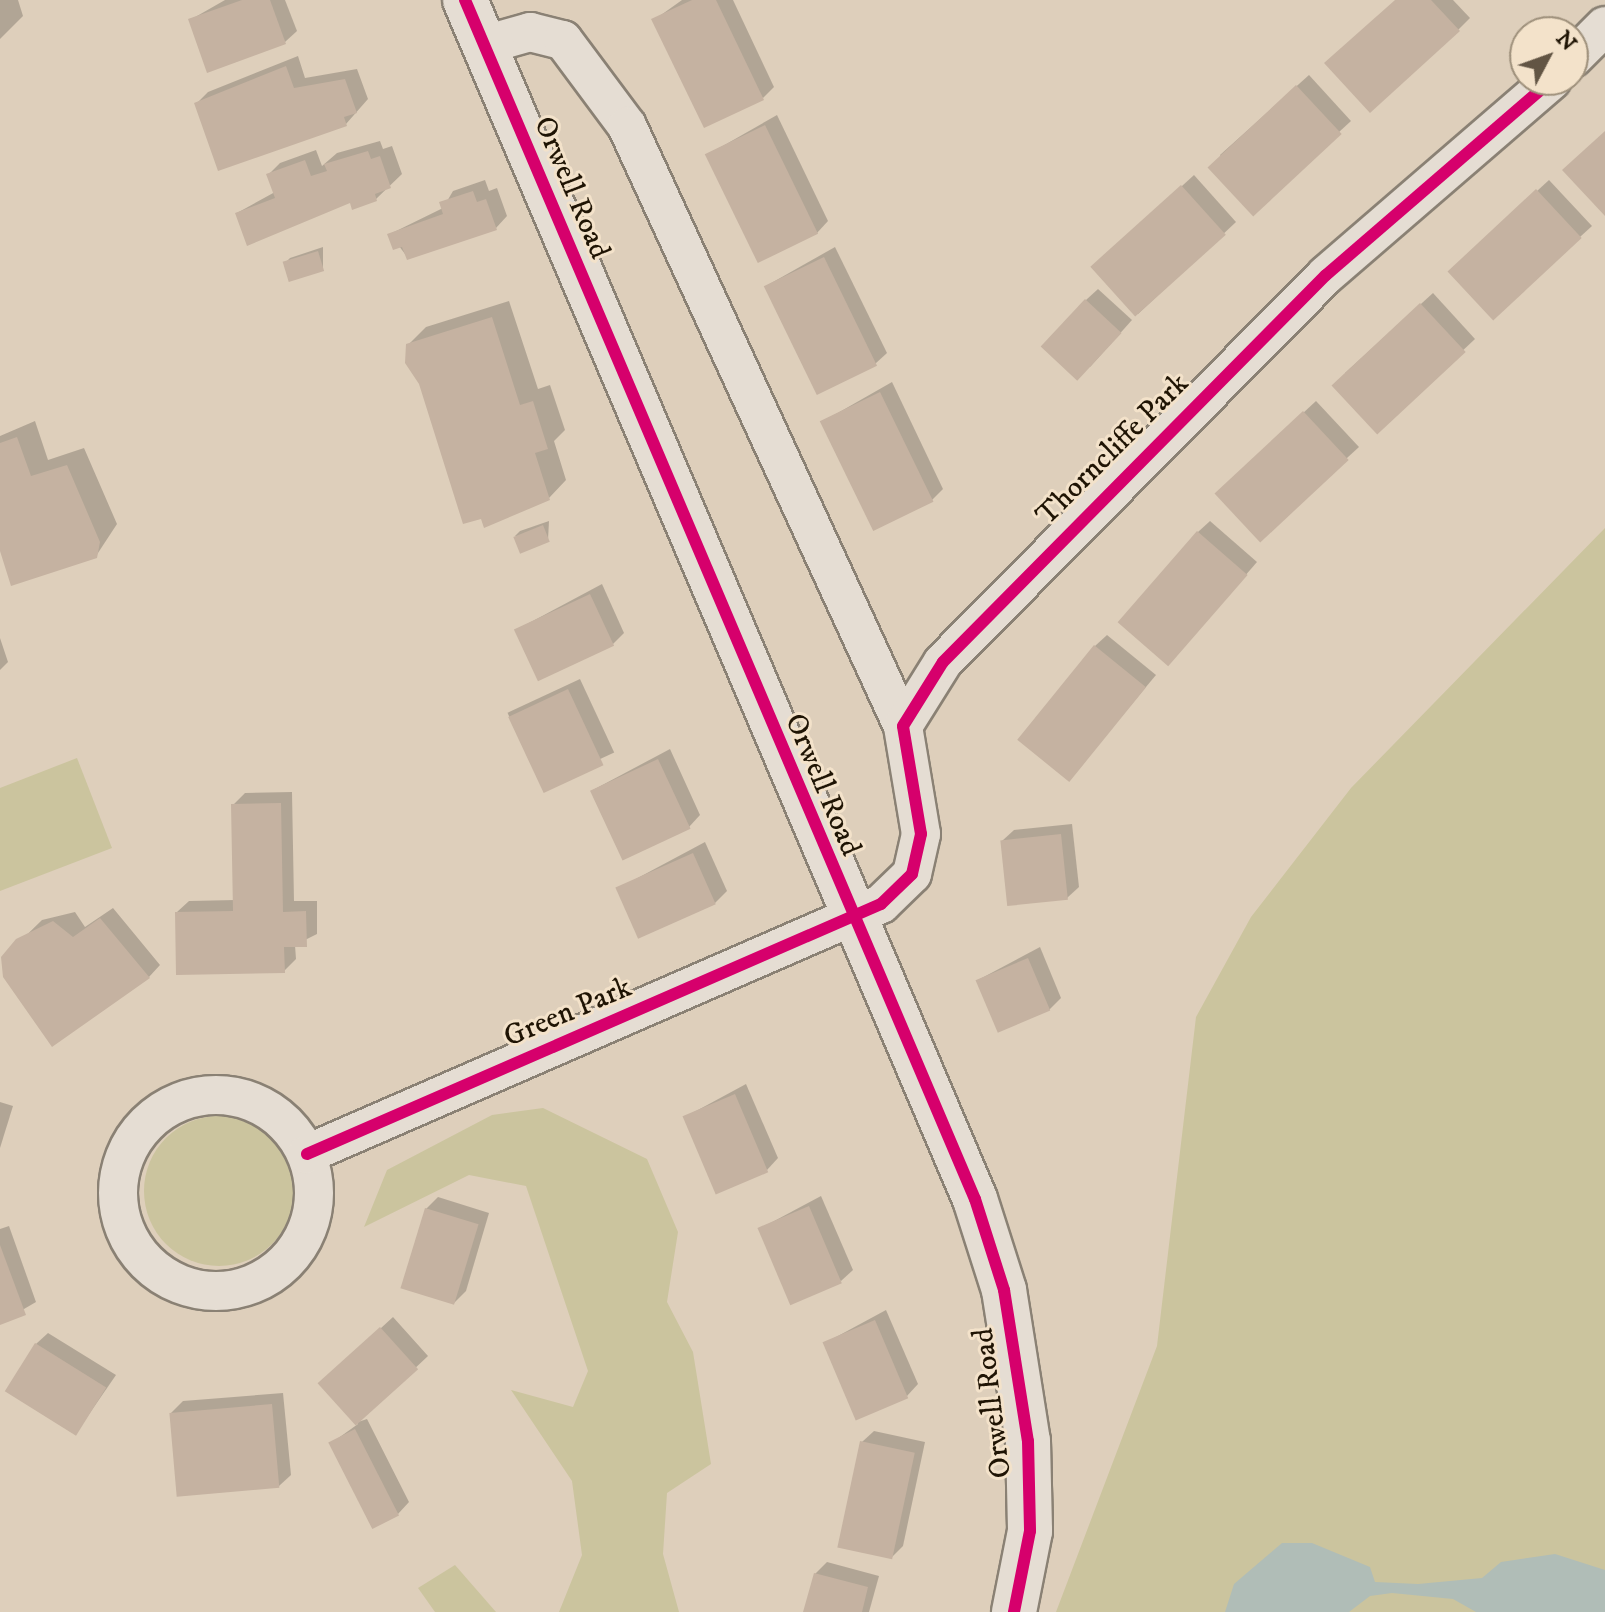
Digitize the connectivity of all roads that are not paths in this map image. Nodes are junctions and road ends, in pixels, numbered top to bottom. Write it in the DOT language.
graph roads {
  1 [pos="465,0"];
  2 [pos="1605,26"];
  3 [pos="1589,42"];
  4 [pos="484,45"];
  5 [pos="1533,96"];
  6 [pos="903,726"];
  7 [pos="851,919"];
  8 [pos="307,1154"];
  9 [pos="1014,1612"];
  1 -- 4 [label="street, Orwell Road"];
  2 -- 3 [label="street"];
  4 -- 6 [label="street"];
  4 -- 7 [label="street, Orwell Road"];
  5 -- 6 [label="street, Thorncliffe Park"];
  6 -- 7 [label="street"];
  7 -- 8 [label="street, Green Park"];
  7 -- 9 [label="street, Orwell Road"];
  8 -- 8 [label="street"];
}
